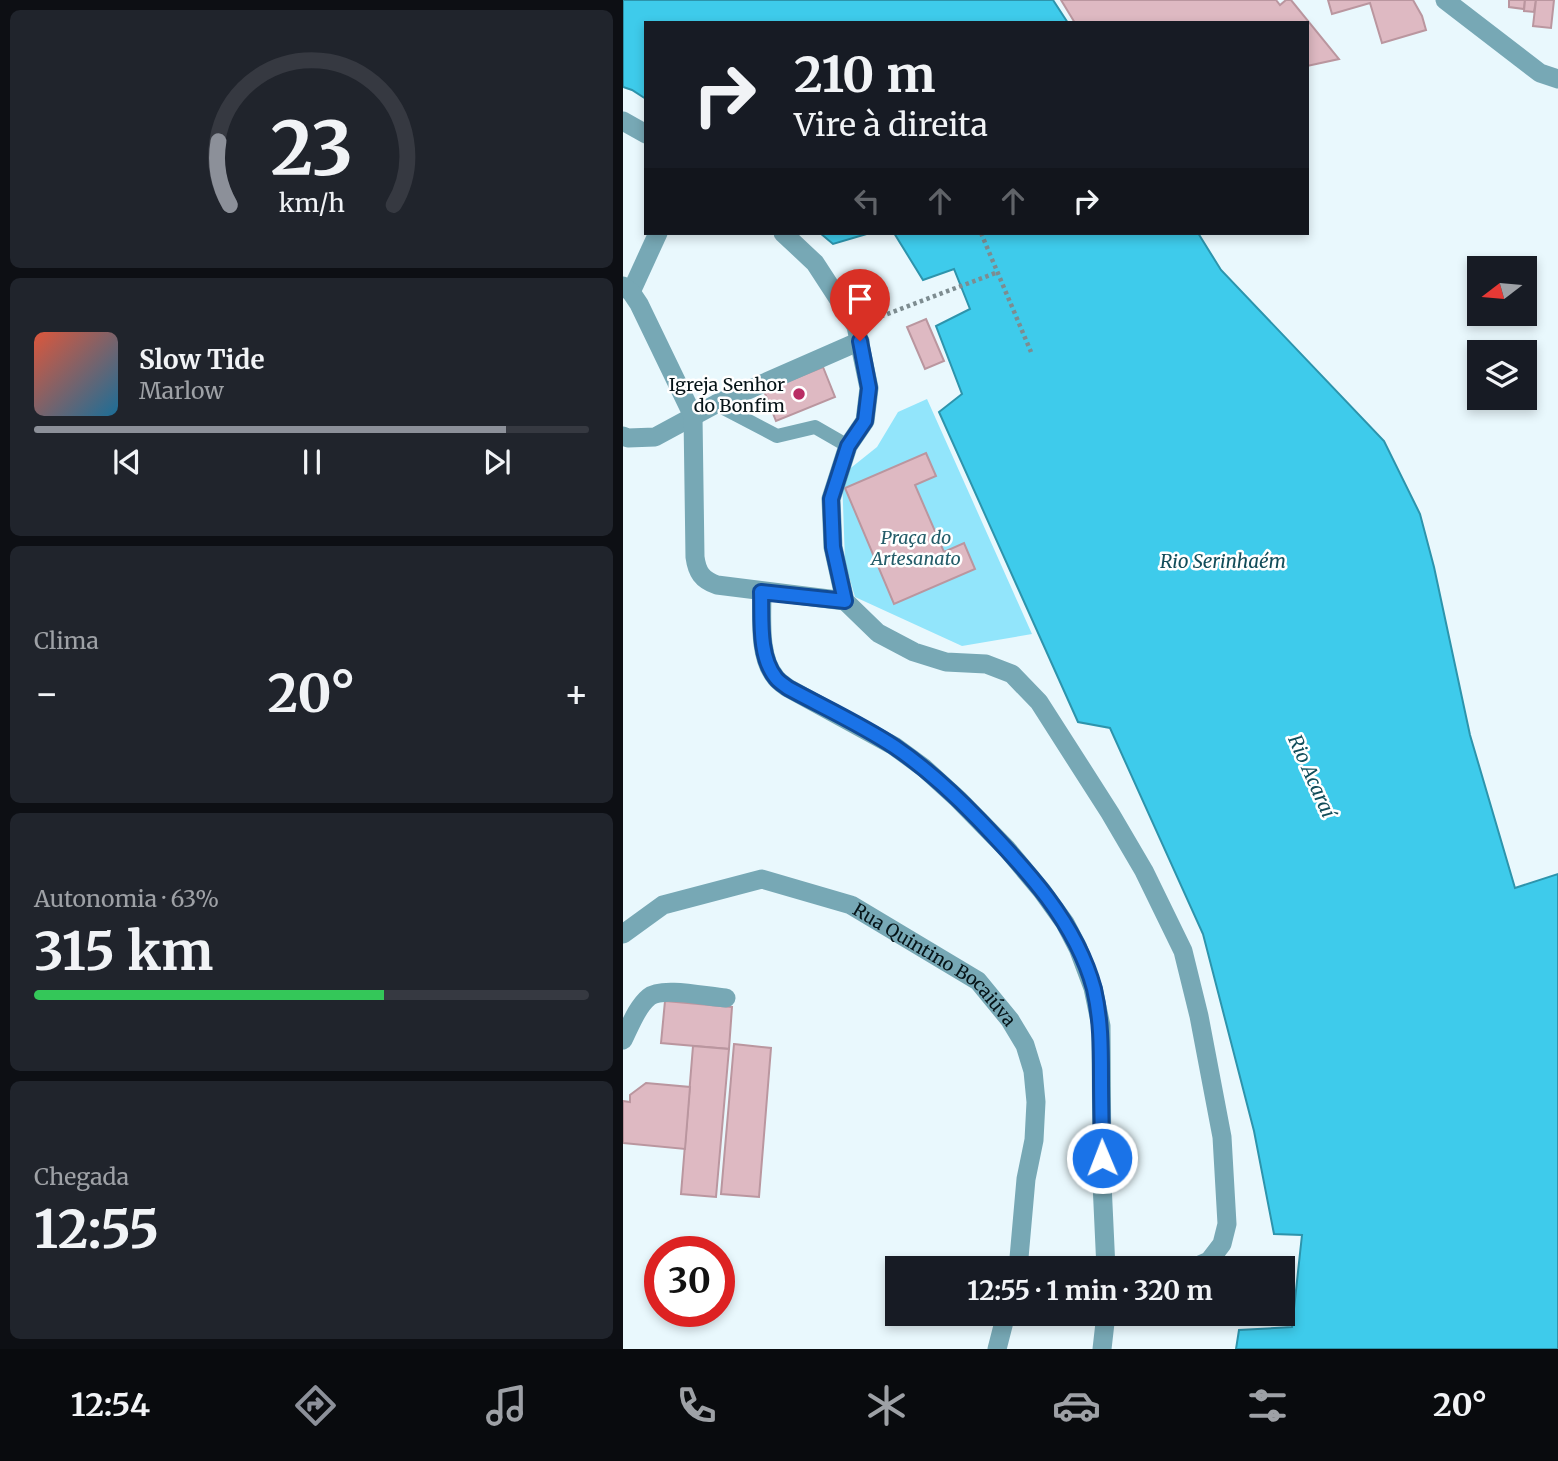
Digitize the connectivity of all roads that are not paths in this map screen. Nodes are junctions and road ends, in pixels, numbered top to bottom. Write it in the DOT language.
graph roads {
  1 [pos="1445,0"];
  2 [pos="1558,79"];
  3 [pos="623,121"];
  4 [pos="644,133"];
  5 [pos="657,235"];
  6 [pos="785,235"];
  7 [pos="627,289"];
  8 [pos="858,334"];
  9 [pos="716,404"];
  10 [pos="693,416"];
  11 [pos="623,436"];
  12 [pos="848,446"];
  13 [pos="761,592"];
  14 [pos="845,601"];
  15 [pos="623,934"];
  16 [pos="726,998"];
  17 [pos="623,1040"];
  18 [pos="1019,1256"];
  19 [pos="1105,1256"];
  20 [pos="1213,1256"];
  21 [pos="1003,1326"];
  22 [pos="1105,1326"];
  23 [pos="997,1349"];
  24 [pos="1102,1349"];
  1 -- 2 [label="street"];
  3 -- 4 [label="street"];
  5 -- 7 [label="street"];
  6 -- 8 [label="street"];
  7 -- 10 [label="street"];
  8 -- 9 [label="street"];
  8 -- 12 [label="street"];
  9 -- 10 [label="street"];
  9 -- 12 [label="street"];
  10 -- 11 [label="street"];
  10 -- 13 [label="street"];
  12 -- 14 [label="street"];
  13 -- 14 [label="street"];
  13 -- 19 [label="street"];
  14 -- 20 [label="street"];
  15 -- 18 [label="street, Rua Quintino Bocaiúva"];
  16 -- 17 [label="street"];
  21 -- 23 [label="street"];
  22 -- 24 [label="street"];
}
